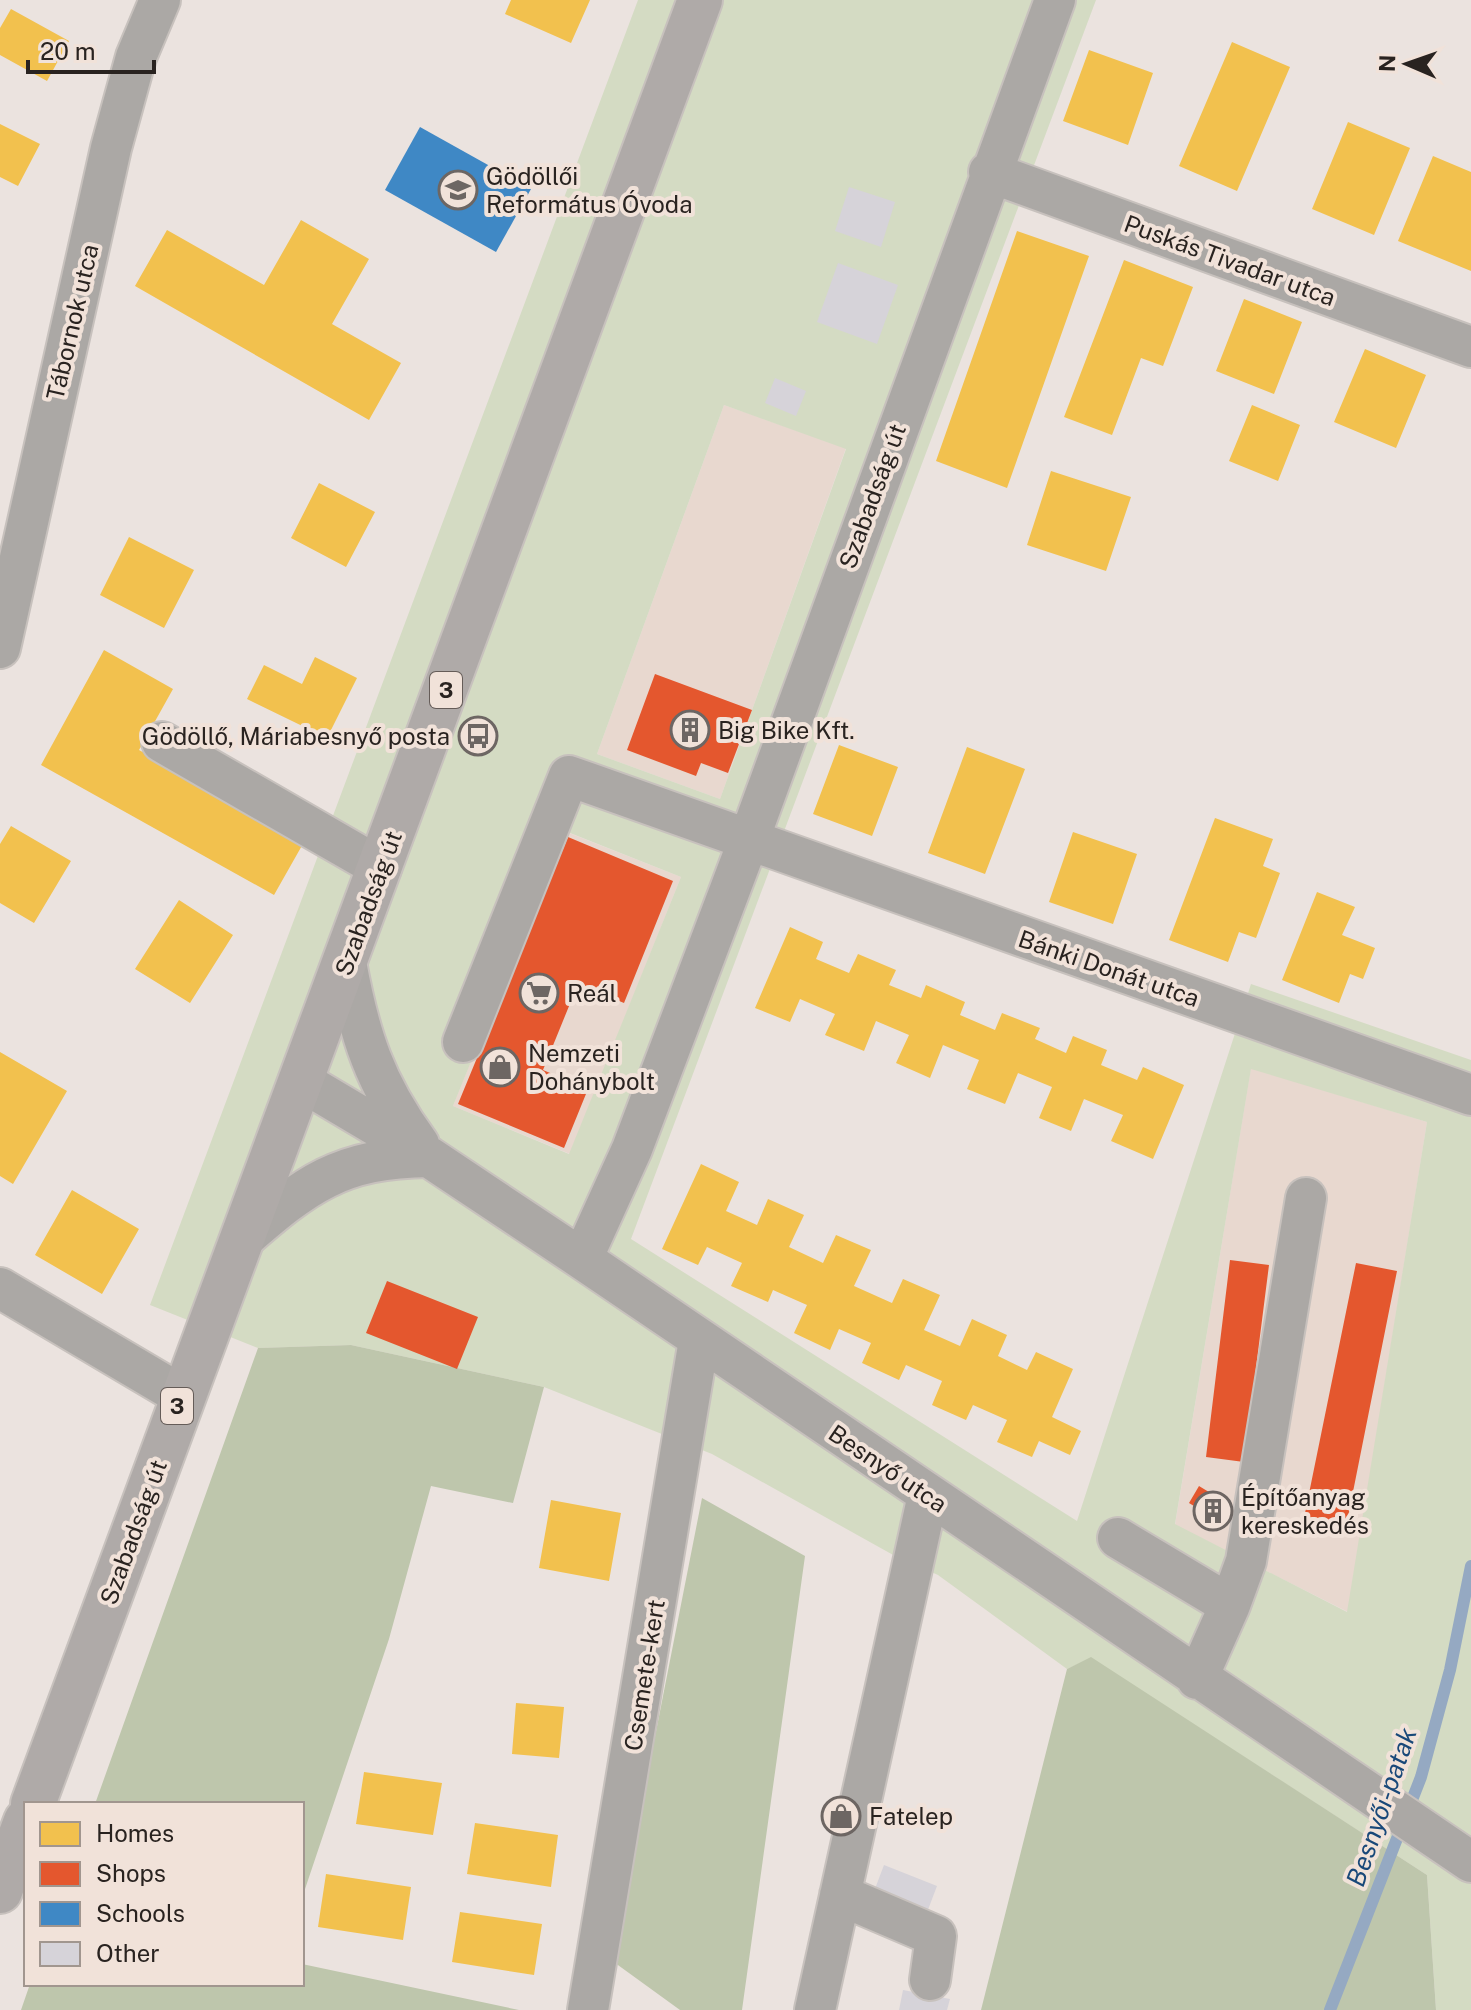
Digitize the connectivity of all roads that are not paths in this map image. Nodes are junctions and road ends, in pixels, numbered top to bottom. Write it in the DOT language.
graph roads {
  1 [pos="160,0"];
  2 [pos="700,0"];
  3 [pos="1055,0"];
  4 [pos="989,172"];
  5 [pos="1471,347"];
  6 [pos="0,648"];
  7 [pos="162,742"];
  8 [pos="748,842"];
  9 [pos="381,868"];
  10 [pos="346,962"];
  11 [pos="463,1042"];
  12 [pos="301,1081"];
  13 [pos="1471,1095"];
  14 [pos="429,1157"];
  15 [pos="1306,1198"];
  16 [pos="241,1241"];
  17 [pos="582,1259"];
  18 [pos="0,1288"];
  19 [pos="699,1340"];
  20 [pos="181,1395"];
  21 [pos="928,1495"];
  22 [pos="1118,1538"];
  23 [pos="1230,1605"];
  24 [pos="1197,1679"];
  25 [pos="34,1802"];
  26 [pos="24,1826"];
  27 [pos="1471,1862"];
  28 [pos="1,1883"];
  29 [pos="840,1895"];
  30 [pos="930,1980"];
  31 [pos="588,2010"];
  32 [pos="815,2010"];
  1 -- 6 [label="street, Tábornok utca"];
  2 -- 9 [label="main road, Szabadság út / 3"];
  3 -- 4 [label="street, Szabadság út"];
  4 -- 5 [label="street, Puskás Tivadar utca"];
  4 -- 8 [label="street, Szabadság út"];
  7 -- 9 [label="street"];
  8 -- 11 [label="street, Bánki Donát utca"];
  8 -- 13 [label="street, Bánki Donát utca"];
  8 -- 17 [label="street, Szabadság út"];
  9 -- 10 [label="main road, Szabadság út / 3"];
  10 -- 12 [label="main road, Szabadság út / 3"];
  10 -- 14 [label="street"];
  12 -- 14 [label="street, Besnyő utca"];
  12 -- 16 [label="main road, Szabadság út / 3"];
  14 -- 16 [label="street"];
  14 -- 17 [label="street, Besnyő utca"];
  15 -- 23 [label="street"];
  16 -- 20 [label="main road, Szabadság út / 3"];
  17 -- 19 [label="street, Besnyő utca"];
  18 -- 20 [label="street"];
  19 -- 21 [label="street, Besnyő utca"];
  19 -- 31 [label="street, Csemete-kert"];
  20 -- 25 [label="main road, Szabadság út / 3"];
  21 -- 24 [label="street, Besnyő utca"];
  21 -- 29 [label="street"];
  22 -- 23 [label="street"];
  23 -- 24 [label="street"];
  24 -- 27 [label="street, Besnyő utca"];
  26 -- 28 [label="main road"];
  29 -- 30 [label="street"];
  29 -- 32 [label="street"];
}
